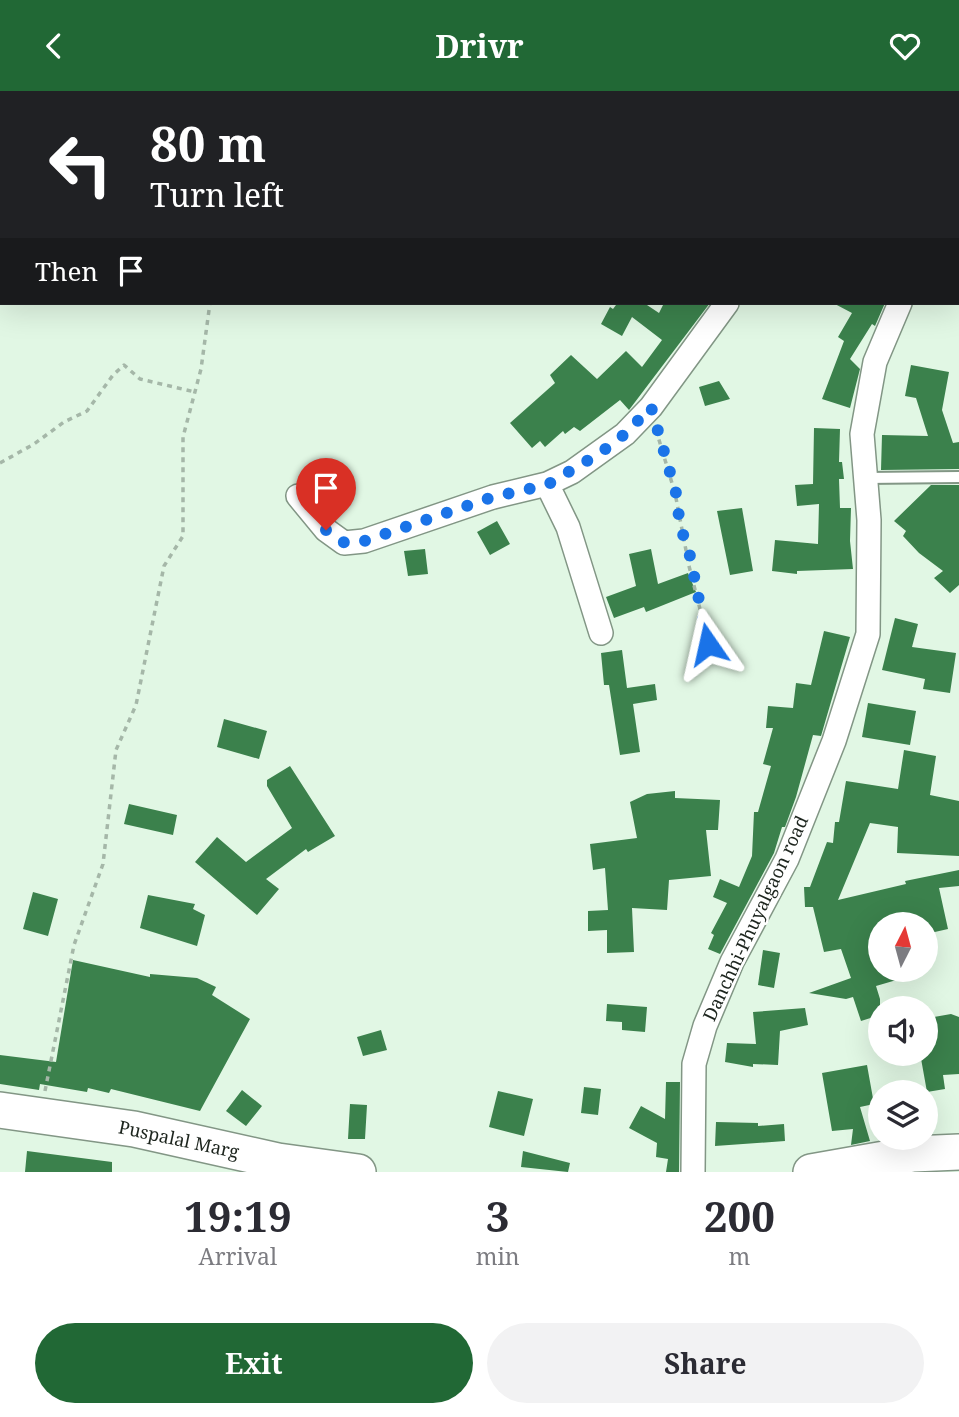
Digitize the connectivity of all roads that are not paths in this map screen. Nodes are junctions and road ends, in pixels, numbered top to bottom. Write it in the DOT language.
graph roads {
  1 [pos="726,305"];
  2 [pos="899,305"];
  3 [pos="959,477"];
  4 [pos="866,478"];
  5 [pos="547,485"];
  6 [pos="298,495"];
  7 [pos="601,633"];
  8 [pos="0,1110"];
  9 [pos="959,1152"];
  10 [pos="358,1172"];
  11 [pos="693,1172"];
  12 [pos="811,1172"];
  1 -- 5 [label="street"];
  2 -- 4 [label="street, Danchhi-Phuyalgaon road"];
  3 -- 4 [label="lane"];
  4 -- 11 [label="street, Danchhi-Phuyalgaon road"];
  5 -- 6 [label="street"];
  5 -- 7 [label="street"];
  8 -- 10 [label="main road, Puspalal Marg"];
  9 -- 12 [label="main road"];
}
